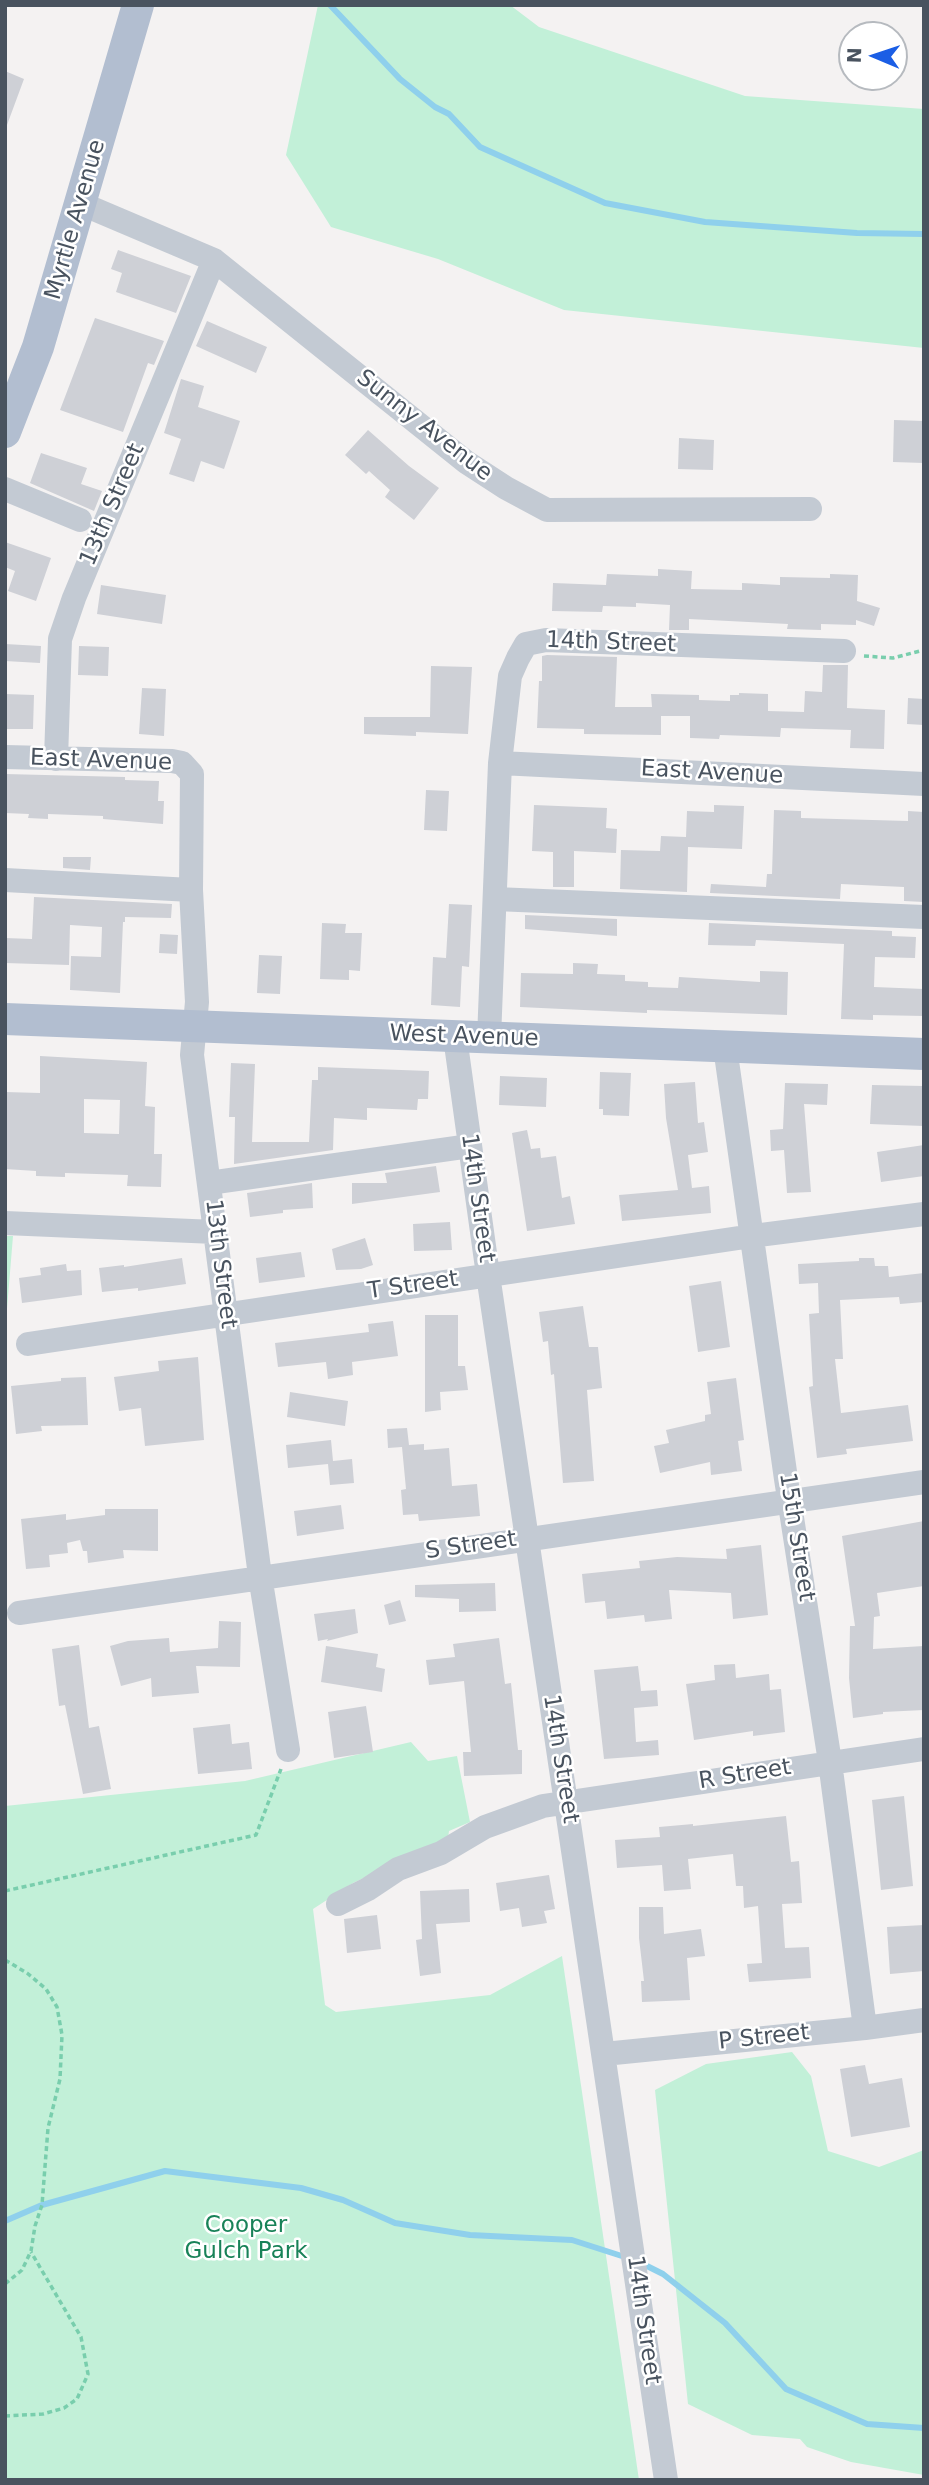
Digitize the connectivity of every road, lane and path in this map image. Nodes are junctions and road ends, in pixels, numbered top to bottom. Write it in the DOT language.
graph roads {
  1 [pos="138,5"];
  2 [pos="82,204"];
  3 [pos="214,260"];
  4 [pos="5,432"];
  5 [pos="5,489"];
  6 [pos="810,509"];
  7 [pos="80,520"];
  8 [pos="924,650"];
  9 [pos="844,651"];
  10 [pos="5,757"];
  11 [pos="56,759"];
  12 [pos="500,762"];
  13 [pos="192,774"];
  14 [pos="924,784"];
  15 [pos="5,880"];
  16 [pos="191,890"];
  17 [pos="495,899"];
  18 [pos="924,917"];
  19 [pos="5,1019"];
  20 [pos="194,1026"];
  21 [pos="455,1037"];
  22 [pos="489,1038"];
  23 [pos="725,1047"];
  24 [pos="924,1054"];
  25 [pos="470,1146"];
  26 [pos="209,1183"];
  27 [pos="924,1214"];
  28 [pos="5,1223"];
  29 [pos="215,1232"];
  30 [pos="752,1237"];
  31 [pos="488,1275"];
  32 [pos="226,1314"];
  33 [pos="28,1344"];
  34 [pos="924,1482"];
  35 [pos="790,1502"];
  36 [pos="527,1538"];
  37 [pos="260,1576"];
  38 [pos="19,1613"];
  39 [pos="924,1749"];
  40 [pos="288,1750"];
  41 [pos="830,1762"];
  42 [pos="567,1802"];
  43 [pos="5,1891"];
  44 [pos="338,1904"];
  45 [pos="5,1960"];
  46 [pos="924,2020"];
  47 [pos="865,2028"];
  48 [pos="604,2054"];
  49 [pos="31,2251"];
  50 [pos="5,2284"];
  51 [pos="5,2416"];
  52 [pos="666,2480"];
  1 -- 2 [label="main road, Myrtle Avenue"];
  2 -- 3 [label="street, Sunny Avenue"];
  2 -- 4 [label="main road, Myrtle Avenue"];
  3 -- 6 [label="street, Sunny Avenue"];
  3 -- 11 [label="street, 13th Street"];
  5 -- 7 [label="street"];
  8 -- 9 [label="path"];
  9 -- 12 [label="street, 14th Street"];
  10 -- 11 [label="street, East Avenue"];
  11 -- 13 [label="street, East Avenue"];
  12 -- 14 [label="street, East Avenue"];
  12 -- 17 [label="street, 14th Street"];
  13 -- 16 [label="street, 13th Street"];
  15 -- 16 [label="street"];
  16 -- 20 [label="street, 13th Street"];
  17 -- 18 [label="street"];
  17 -- 22 [label="street, 14th Street"];
  19 -- 20 [label="main road, West Avenue"];
  20 -- 21 [label="main road, West Avenue"];
  20 -- 26 [label="street, 13th Street"];
  21 -- 22 [label="main road, West Avenue"];
  21 -- 25 [label="street, 14th Street"];
  22 -- 23 [label="main road, West Avenue"];
  23 -- 24 [label="main road, West Avenue"];
  23 -- 30 [label="street, 15th Street"];
  25 -- 26 [label="street"];
  25 -- 31 [label="street, 14th Street"];
  26 -- 29 [label="street, 13th Street"];
  27 -- 30 [label="street, T Street"];
  28 -- 29 [label="street"];
  29 -- 32 [label="street, 13th Street"];
  30 -- 31 [label="street, T Street"];
  30 -- 35 [label="street, 15th Street"];
  31 -- 32 [label="street, T Street"];
  31 -- 36 [label="street, 14th Street"];
  32 -- 33 [label="street, T Street"];
  32 -- 37 [label="street, 13th Street"];
  34 -- 35 [label="street, S Street"];
  35 -- 36 [label="street, S Street"];
  35 -- 41 [label="street, 15th Street"];
  36 -- 37 [label="street, S Street"];
  36 -- 42 [label="street, 14th Street"];
  37 -- 38 [label="street, S Street"];
  37 -- 40 [label="street, 13th Street"];
  39 -- 41 [label="street, R Street"];
  40 -- 43 [label="path"];
  41 -- 42 [label="street, R Street"];
  41 -- 47 [label="street, 15th Street"];
  42 -- 44 [label="street, R Street"];
  42 -- 48 [label="street, 14th Street"];
  45 -- 49 [label="path"];
  46 -- 47 [label="street, P Street"];
  47 -- 48 [label="street, P Street"];
  48 -- 52 [label="street, 14th Street"];
  49 -- 50 [label="path"];
  49 -- 51 [label="path"];
}
